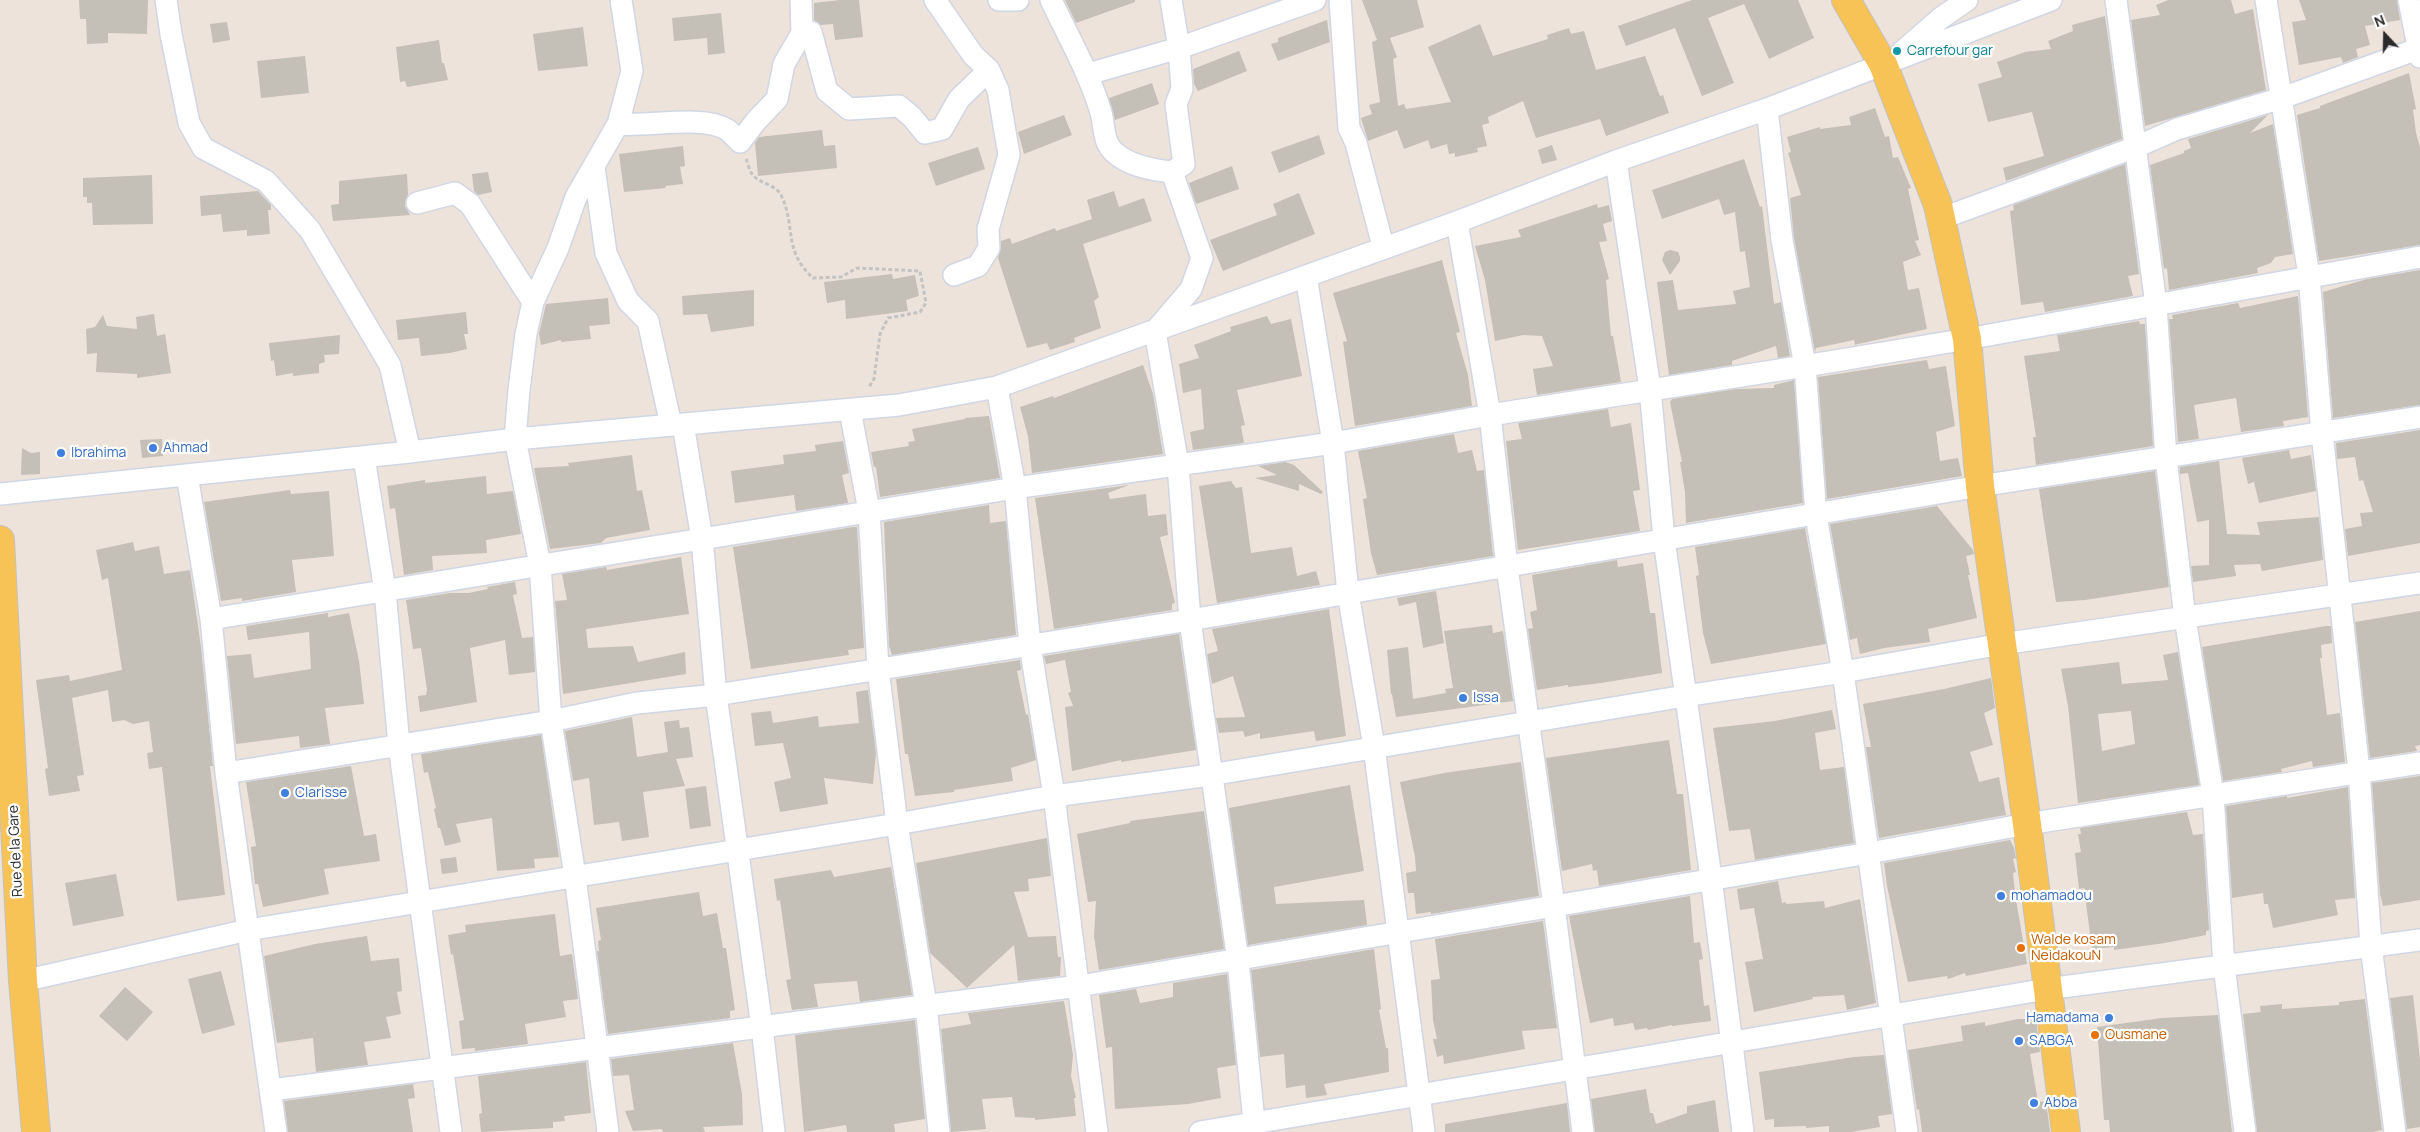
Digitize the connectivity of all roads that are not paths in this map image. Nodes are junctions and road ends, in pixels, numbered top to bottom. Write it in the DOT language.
graph roads {
  1 [pos="166,0"];
  2 [pos="621,0"];
  3 [pos="801,0"];
  4 [pos="935,0"];
  5 [pos="999,0"];
  6 [pos="1018,0"];
  7 [pos="1051,0"];
  8 [pos="1171,0"];
  9 [pos="1315,0"];
  10 [pos="1340,0"];
  11 [pos="1846,0"];
  12 [pos="1967,0"];
  13 [pos="2051,0"];
  14 [pos="2116,0"];
  15 [pos="2266,0"];
  16 [pos="2409,0"];
  17 [pos="802,33"];
  18 [pos="1179,48"];
  19 [pos="2420,51"];
  20 [pos="1887,62"];
  21 [pos="989,70"];
  22 [pos="1088,74"];
  23 [pos="2282,98"];
  24 [pos="1767,109"];
  25 [pos="618,124"];
  26 [pos="2136,146"];
  27 [pos="1616,161"];
  28 [pos="594,167"];
  29 [pos="1172,172"];
  30 [pos="417,203"];
  31 [pos="1940,219"];
  32 [pos="1457,222"];
  33 [pos="1383,246"];
  34 [pos="2420,257"];
  35 [pos="954,275"];
  36 [pos="1306,276"];
  37 [pos="2309,276"];
  38 [pos="533,302"];
  39 [pos="2156,305"];
  40 [pos="1155,331"];
  41 [pos="1967,339"];
  42 [pos="1805,366"];
  43 [pos="997,387"];
  44 [pos="1650,389"];
  45 [pos="859,409"];
  46 [pos="1490,415"];
  47 [pos="2420,416"];
  48 [pos="677,425"];
  49 [pos="2322,433"];
  50 [pos="515,439"];
  51 [pos="1334,443"];
  52 [pos="410,452"];
  53 [pos="364,457"];
  54 [pos="2166,458"];
  55 [pos="1178,465"];
  56 [pos="187,475"];
  57 [pos="1980,486"];
  58 [pos="1015,488"];
  59 [pos="0,494"];
  60 [pos="869,511"];
  61 [pos="1816,516"];
  62 [pos="702,539"];
  63 [pos="1664,539"];
  64 [pos="0,540"];
  65 [pos="540,565"];
  66 [pos="1506,567"];
  67 [pos="2420,584"];
  68 [pos="385,591"];
  69 [pos="1348,593"];
  70 [pos="2338,595"];
  71 [pos="2185,618"];
  72 [pos="210,619"];
  73 [pos="1190,620"];
  74 [pos="2002,644"];
  75 [pos="1030,645"];
  76 [pos="878,670"];
  77 [pos="1843,672"];
  78 [pos="716,695"];
  79 [pos="1686,696"];
  80 [pos="552,721"];
  81 [pos="1529,723"];
  82 [pos="399,745"];
  83 [pos="1374,747"];
  84 [pos="2420,763"];
  85 [pos="2359,771"];
  86 [pos="226,772"];
  87 [pos="1210,775"];
  88 [pos="2213,795"];
  89 [pos="1054,796"];
  90 [pos="897,824"];
  91 [pos="2027,824"];
  92 [pos="738,850"];
  93 [pos="1869,853"];
  94 [pos="576,876"];
  95 [pos="1711,878"];
  96 [pos="420,902"];
  97 [pos="1554,906"];
  98 [pos="248,930"];
  99 [pos="1398,932"];
  100 [pos="2420,940"];
  101 [pos="2371,946"];
  102 [pos="1238,961"];
  103 [pos="2224,966"];
  104 [pos="23,981"];
  105 [pos="1079,986"];
  106 [pos="2047,989"];
  107 [pos="926,1006"];
  108 [pos="1892,1017"];
  109 [pos="762,1027"];
  110 [pos="1731,1042"];
  111 [pos="598,1048"];
  112 [pos="443,1068"];
  113 [pos="1575,1070"];
  114 [pos="271,1090"];
  115 [pos="1418,1095"];
  116 [pos="1255,1128"];
  117 [pos="36,1132"];
  118 [pos="276,1132"];
  119 [pos="451,1132"];
  120 [pos="608,1132"];
  121 [pos="774,1132"];
  122 [pos="939,1132"];
  123 [pos="1097,1132"];
  124 [pos="1200,1132"];
  125 [pos="1424,1132"];
  126 [pos="1583,1132"];
  127 [pos="1743,1132"];
  128 [pos="1907,1132"];
  129 [pos="2066,1132"];
  130 [pos="2245,1132"];
  131 [pos="2395,1132"];
  1 -- 52 [label="street"];
  2 -- 25 [label="street"];
  3 -- 17 [label="street"];
  4 -- 21 [label="street"];
  5 -- 6 [label="street"];
  7 -- 22 [label="street"];
  8 -- 18 [label="street"];
  9 -- 18 [label="street"];
  10 -- 33 [label="street"];
  11 -- 20 [label="main road"];
  12 -- 20 [label="street"];
  13 -- 20 [label="street"];
  14 -- 26 [label="street"];
  15 -- 23 [label="street"];
  16 -- 19 [label="street"];
  17 -- 21 [label="street"];
  17 -- 25 [label="street"];
  18 -- 22 [label="street"];
  18 -- 29 [label="street"];
  19 -- 23 [label="street"];
  20 -- 24 [label="street"];
  20 -- 31 [label="main road"];
  21 -- 35 [label="street"];
  22 -- 29 [label="street"];
  23 -- 26 [label="street"];
  23 -- 37 [label="street"];
  24 -- 27 [label="street"];
  24 -- 42 [label="street"];
  25 -- 28 [label="street"];
  26 -- 31 [label="street"];
  26 -- 39 [label="street"];
  27 -- 32 [label="street"];
  27 -- 44 [label="street"];
  28 -- 38 [label="street"];
  28 -- 48 [label="street"];
  29 -- 40 [label="street"];
  30 -- 38 [label="street"];
  31 -- 41 [label="main road"];
  32 -- 33 [label="street"];
  32 -- 46 [label="street"];
  33 -- 36 [label="street"];
  34 -- 37 [label="street"];
  36 -- 40 [label="street"];
  36 -- 51 [label="street"];
  37 -- 39 [label="street"];
  37 -- 49 [label="street"];
  38 -- 50 [label="street"];
  39 -- 41 [label="street"];
  39 -- 54 [label="street"];
  40 -- 43 [label="street"];
  40 -- 55 [label="street"];
  41 -- 42 [label="street"];
  41 -- 57 [label="main road"];
  42 -- 44 [label="street"];
  42 -- 61 [label="street"];
  43 -- 45 [label="street"];
  43 -- 58 [label="street"];
  44 -- 46 [label="street"];
  44 -- 63 [label="street"];
  45 -- 48 [label="street"];
  45 -- 60 [label="street"];
  46 -- 51 [label="street"];
  46 -- 66 [label="street"];
  47 -- 49 [label="street"];
  48 -- 50 [label="street"];
  48 -- 62 [label="street"];
  49 -- 54 [label="street"];
  49 -- 70 [label="street"];
  50 -- 52 [label="street"];
  50 -- 65 [label="street"];
  51 -- 55 [label="street"];
  51 -- 69 [label="street"];
  52 -- 53 [label="street"];
  53 -- 56 [label="street"];
  53 -- 68 [label="street"];
  54 -- 57 [label="street"];
  54 -- 71 [label="street"];
  55 -- 58 [label="street"];
  55 -- 73 [label="street"];
  56 -- 59 [label="street"];
  56 -- 72 [label="street"];
  57 -- 61 [label="street"];
  57 -- 74 [label="main road"];
  58 -- 60 [label="street"];
  58 -- 75 [label="street"];
  60 -- 62 [label="street"];
  60 -- 76 [label="street"];
  61 -- 63 [label="street"];
  61 -- 77 [label="street"];
  62 -- 65 [label="street"];
  62 -- 78 [label="street"];
  63 -- 66 [label="street"];
  63 -- 79 [label="street"];
  64 -- 104 [label="main road, Rue de la Gare"];
  65 -- 68 [label="street"];
  65 -- 80 [label="street"];
  66 -- 69 [label="street"];
  66 -- 81 [label="street"];
  67 -- 70 [label="street"];
  68 -- 72 [label="street"];
  68 -- 82 [label="street"];
  69 -- 73 [label="street"];
  69 -- 83 [label="street"];
  70 -- 71 [label="street"];
  70 -- 85 [label="street"];
  71 -- 74 [label="street"];
  71 -- 88 [label="street"];
  72 -- 86 [label="street"];
  73 -- 75 [label="street"];
  73 -- 87 [label="street"];
  74 -- 77 [label="street"];
  74 -- 91 [label="main road"];
  75 -- 76 [label="street"];
  75 -- 89 [label="street"];
  76 -- 78 [label="street"];
  76 -- 90 [label="street"];
  77 -- 79 [label="street"];
  77 -- 93 [label="street"];
  78 -- 80 [label="street"];
  78 -- 92 [label="street"];
  79 -- 81 [label="street"];
  79 -- 95 [label="street"];
  80 -- 82 [label="street"];
  80 -- 94 [label="street"];
  81 -- 83 [label="street"];
  81 -- 97 [label="street"];
  82 -- 86 [label="street"];
  82 -- 96 [label="street"];
  83 -- 87 [label="street"];
  83 -- 99 [label="street"];
  84 -- 85 [label="street"];
  85 -- 88 [label="street"];
  85 -- 101 [label="street"];
  86 -- 98 [label="street"];
  87 -- 89 [label="street"];
  87 -- 102 [label="street"];
  88 -- 91 [label="street"];
  88 -- 103 [label="street"];
  89 -- 90 [label="street"];
  89 -- 105 [label="street"];
  90 -- 92 [label="street"];
  90 -- 107 [label="street"];
  91 -- 93 [label="street"];
  91 -- 106 [label="main road"];
  92 -- 94 [label="street"];
  92 -- 109 [label="street"];
  93 -- 95 [label="street"];
  93 -- 108 [label="street"];
  94 -- 96 [label="street"];
  94 -- 111 [label="street"];
  95 -- 97 [label="street"];
  95 -- 110 [label="street"];
  96 -- 98 [label="street"];
  96 -- 112 [label="street"];
  97 -- 99 [label="street"];
  97 -- 113 [label="street"];
  98 -- 104 [label="street"];
  98 -- 114 [label="street"];
  99 -- 102 [label="street"];
  99 -- 115 [label="street"];
  100 -- 101 [label="street"];
  101 -- 103 [label="street"];
  101 -- 131 [label="street"];
  102 -- 105 [label="street"];
  102 -- 116 [label="street"];
  103 -- 106 [label="street"];
  103 -- 130 [label="street"];
  104 -- 117 [label="main road, Rue de la Gare"];
  105 -- 107 [label="street"];
  105 -- 123 [label="street"];
  106 -- 108 [label="street"];
  106 -- 129 [label="main road"];
  107 -- 109 [label="street"];
  107 -- 122 [label="street"];
  108 -- 110 [label="street"];
  108 -- 128 [label="street"];
  109 -- 111 [label="street"];
  109 -- 121 [label="street"];
  110 -- 113 [label="street"];
  110 -- 127 [label="street"];
  111 -- 112 [label="street"];
  111 -- 120 [label="street"];
  112 -- 114 [label="street"];
  112 -- 119 [label="street"];
  113 -- 115 [label="street"];
  113 -- 126 [label="street"];
  114 -- 118 [label="street"];
  115 -- 116 [label="street"];
  115 -- 125 [label="street"];
  116 -- 124 [label="street"];
}
